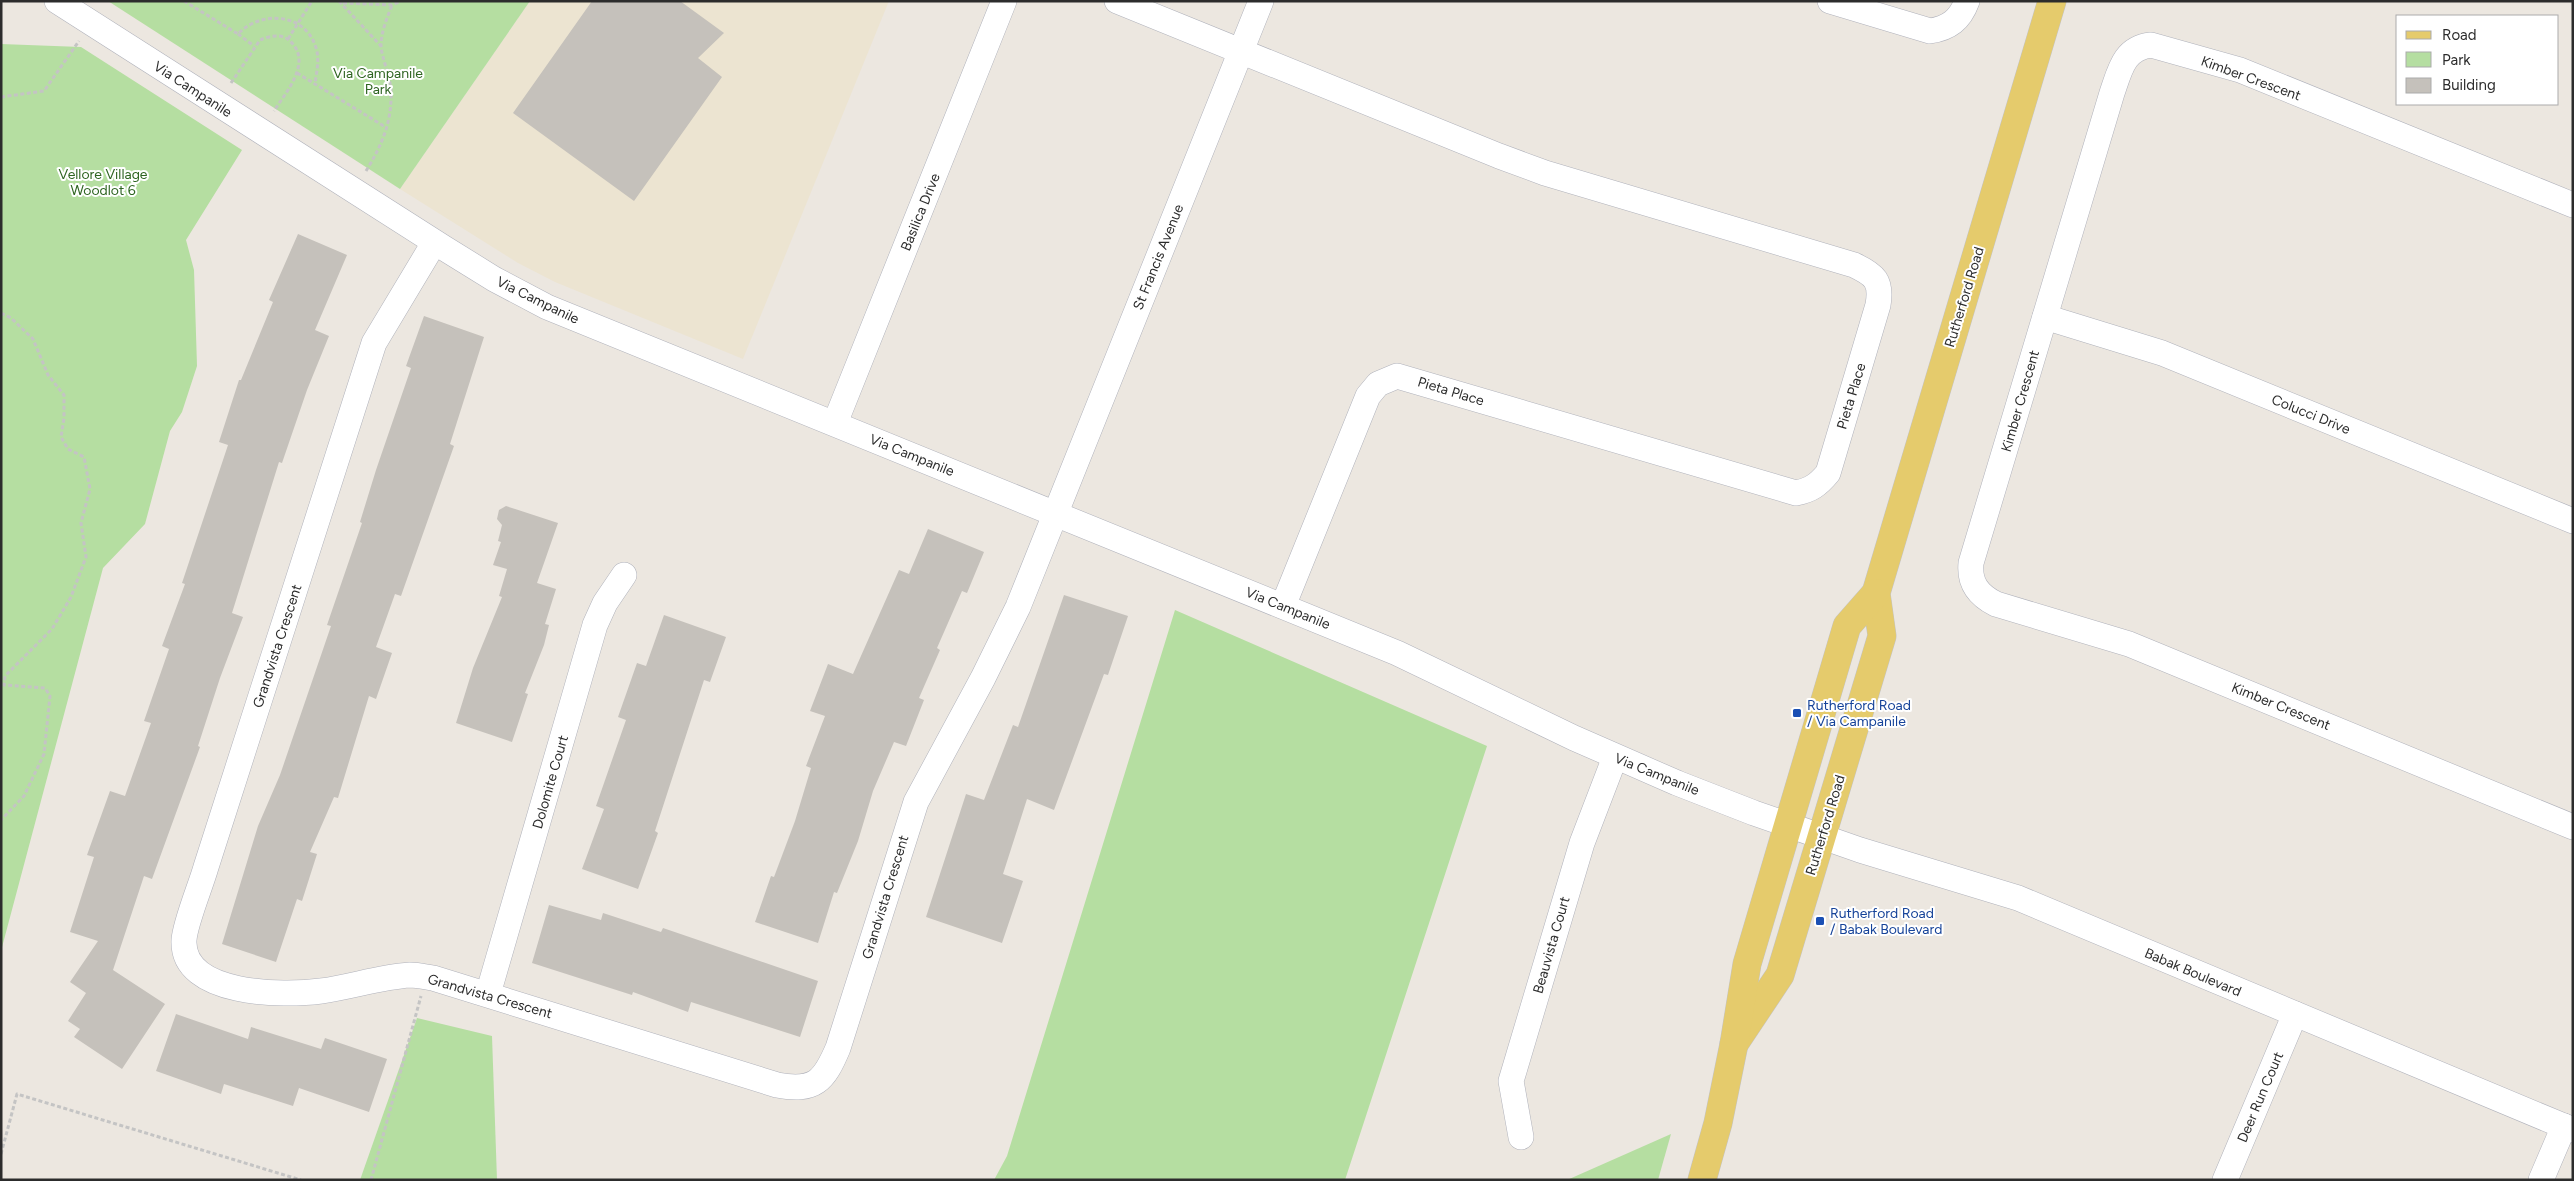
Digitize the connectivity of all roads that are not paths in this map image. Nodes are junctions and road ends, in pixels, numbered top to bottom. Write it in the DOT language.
graph roads {
  1 [pos="1004,1"];
  2 [pos="1117,1"];
  3 [pos="1261,1"];
  4 [pos="1830,1"];
  5 [pos="1967,1"];
  6 [pos="2052,1"];
  7 [pos="60,2"];
  8 [pos="1241,51"];
  9 [pos="2573,205"];
  10 [pos="434,242"];
  11 [pos="2045,317"];
  12 [pos="835,423"];
  13 [pos="1055,513"];
  14 [pos="2573,522"];
  15 [pos="624,575"];
  16 [pos="1876,593"];
  17 [pos="1283,606"];
  18 [pos="1615,757"];
  19 [pos="2573,827"];
  20 [pos="1806,831"];
  21 [pos="488,994"];
  22 [pos="2295,1014"];
  23 [pos="2568,1128"];
  24 [pos="1521,1137"];
  25 [pos="1702,1180"];
  26 [pos="2226,1180"];
  27 [pos="2541,1180"];
  1 -- 12 [label="street, Basilica Drive"];
  2 -- 8 [label="street"];
  3 -- 8 [label="street, St Francis Avenue"];
  4 -- 5 [label="street"];
  6 -- 16 [label="main road, Rutherford Road"];
  7 -- 10 [label="street, Via Campanile"];
  8 -- 13 [label="street, St Francis Avenue"];
  8 -- 17 [label="street, Pieta Place"];
  9 -- 11 [label="street, Kimber Crescent"];
  10 -- 12 [label="street, Via Campanile"];
  10 -- 21 [label="street, Grandvista Crescent"];
  11 -- 14 [label="street, Colucci Drive"];
  11 -- 19 [label="street, Kimber Crescent"];
  12 -- 13 [label="street, Via Campanile"];
  13 -- 17 [label="street, Via Campanile"];
  13 -- 21 [label="street, Grandvista Crescent"];
  15 -- 21 [label="street, Dolomite Court"];
  16 -- 20 [label="main road, Rutherford Road"];
  16 -- 20 [label="main road, Rutherford Road"];
  17 -- 18 [label="street, Via Campanile"];
  18 -- 20 [label="street, Via Campanile"];
  18 -- 24 [label="street, Beauvista Court"];
  20 -- 22 [label="street, Babak Boulevard"];
  20 -- 25 [label="main road, Rutherford Road"];
  22 -- 23 [label="street, Babak Boulevard"];
  22 -- 26 [label="street, Deer Run Court"];
  23 -- 27 [label="street"];
}
